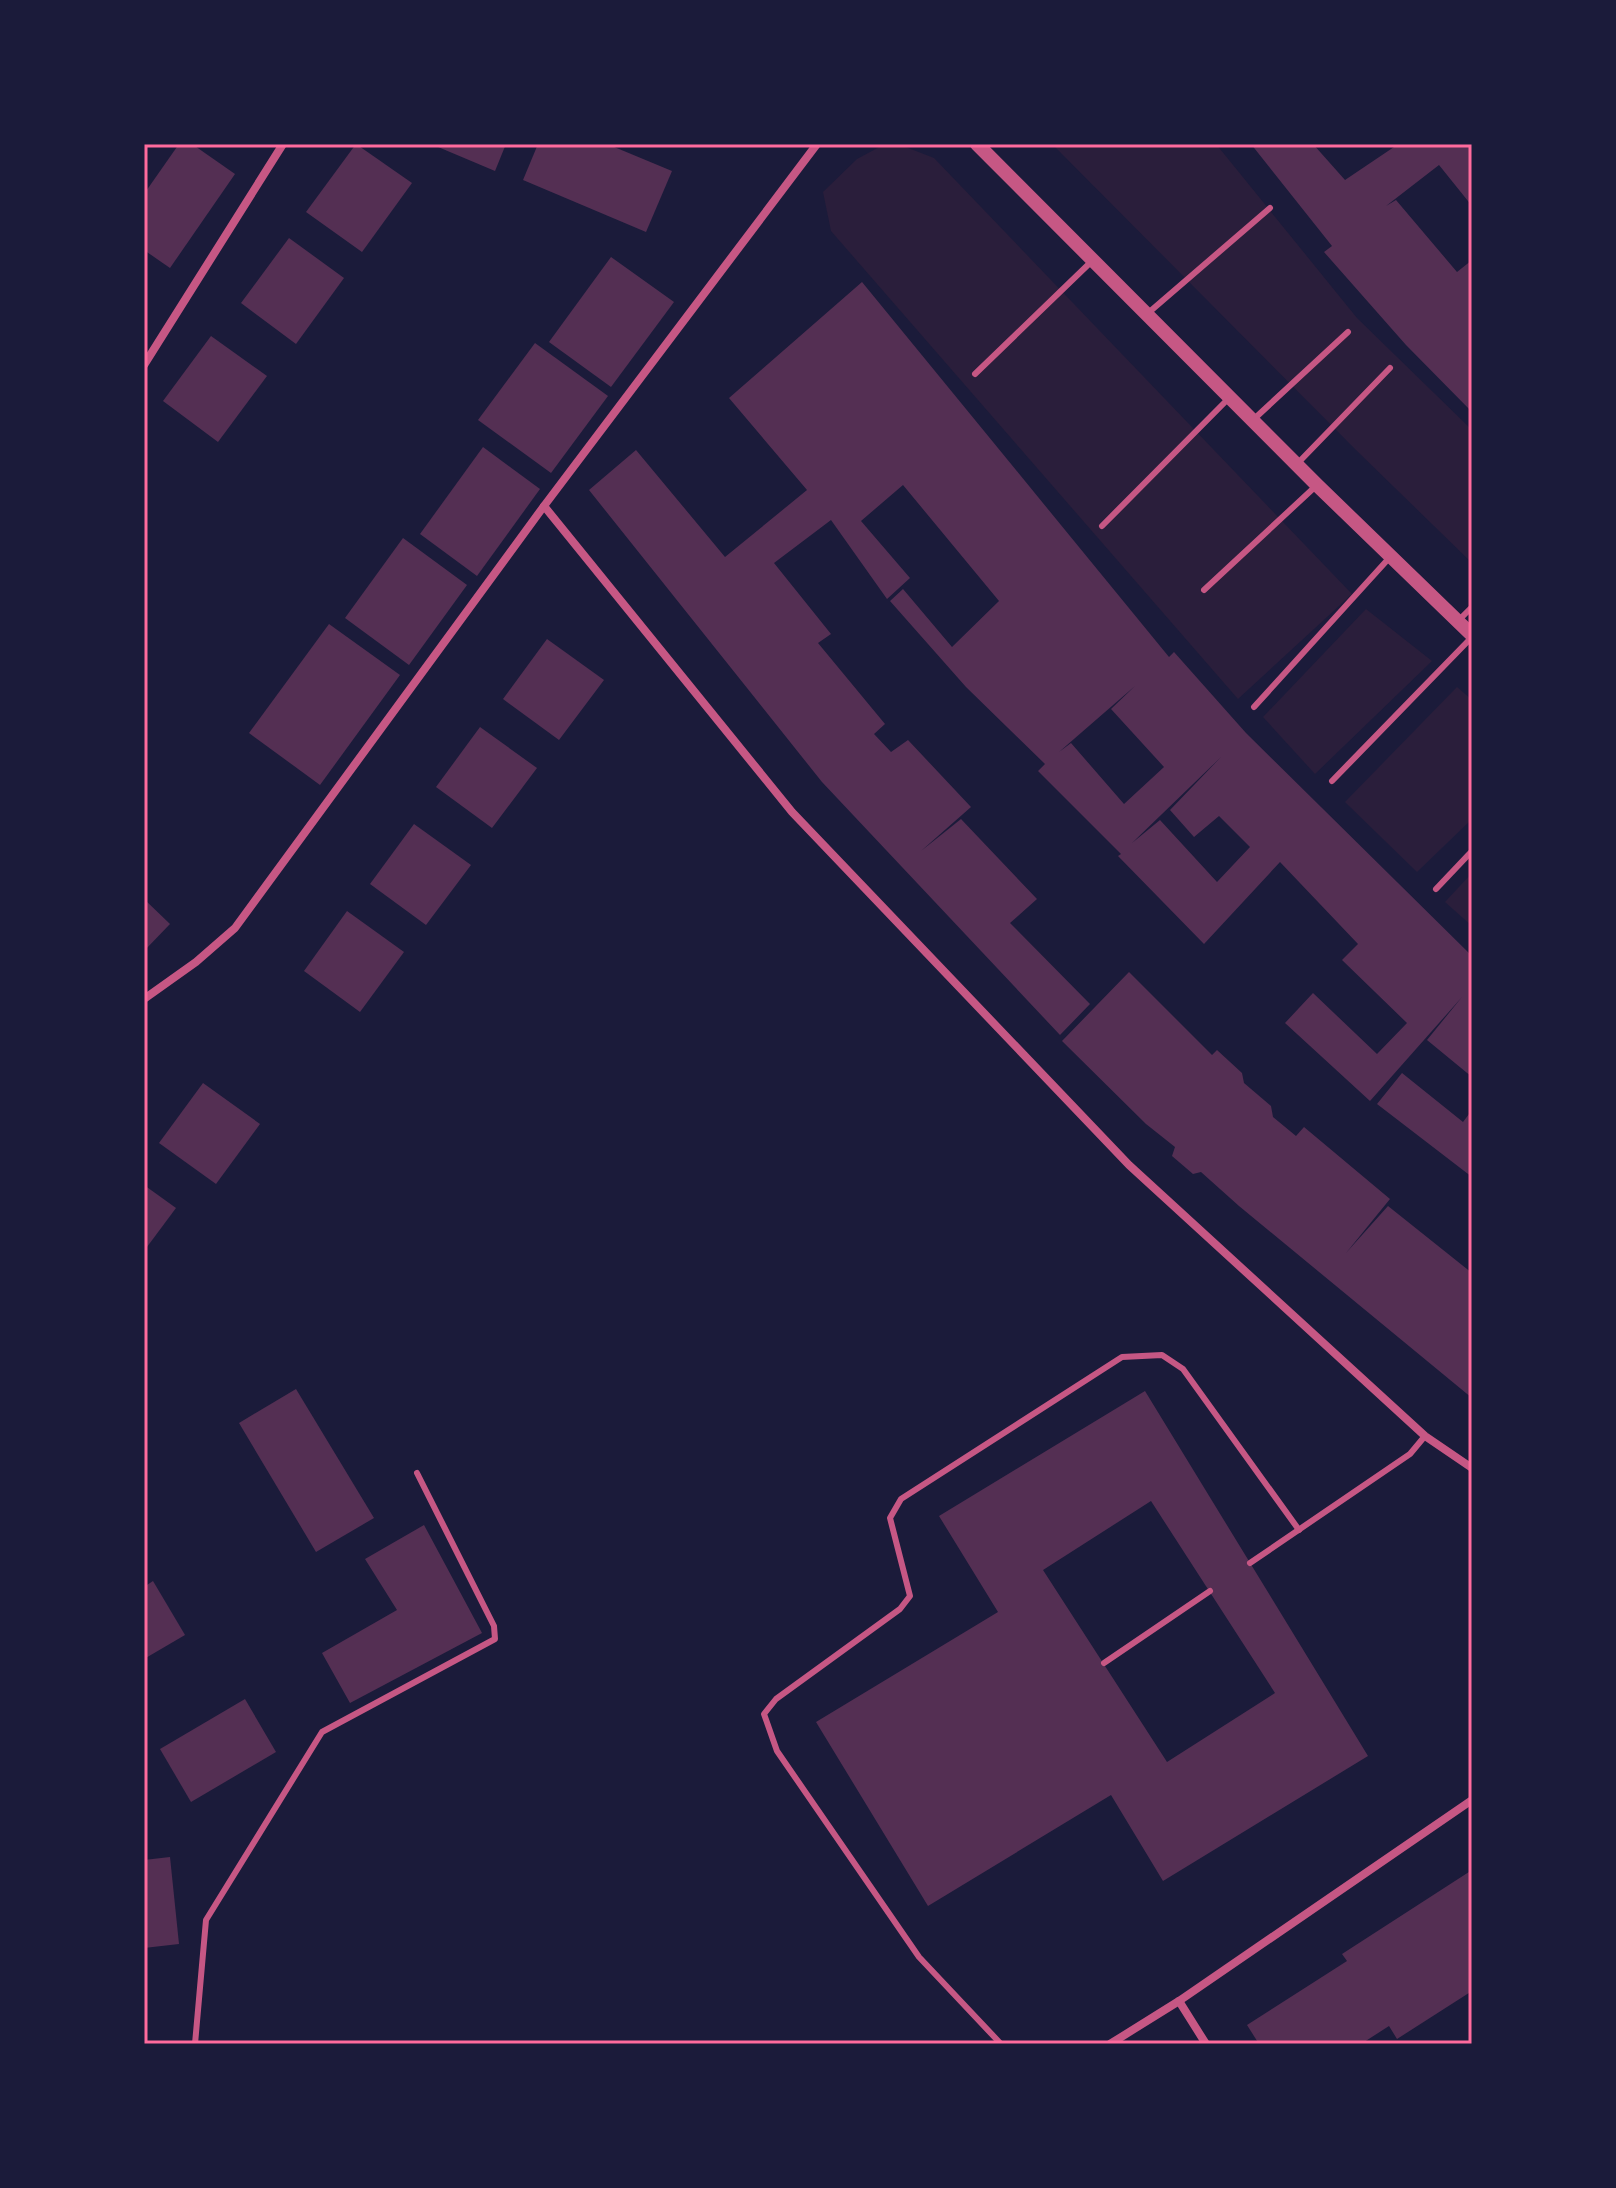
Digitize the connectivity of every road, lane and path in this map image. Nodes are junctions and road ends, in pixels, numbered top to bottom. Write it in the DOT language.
graph roads {
  1 [pos="283,144"];
  2 [pos="817,144"];
  3 [pos="977,144"];
  4 [pos="1270,208"];
  5 [pos="1093,260"];
  6 [pos="1147,314"];
  7 [pos="1348,332"];
  8 [pos="144,365"];
  9 [pos="1390,368"];
  10 [pos="975,374"];
  11 [pos="1230,397"];
  12 [pos="1253,420"];
  13 [pos="1297,464"];
  14 [pos="1317,485"];
  15 [pos="544,506"];
  16 [pos="1102,526"];
  17 [pos="1391,556"];
  18 [pos="1204,590"];
  19 [pos="1472,607"];
  20 [pos="1458,621"];
  21 [pos="1472,636"];
  22 [pos="1254,707"];
  23 [pos="1332,781"];
  24 [pos="1472,851"];
  25 [pos="1436,889"];
  26 [pos="144,999"];
  27 [pos="1425,1436"];
  28 [pos="1472,1468"];
  29 [pos="417,1473"];
  30 [pos="1299,1530"];
  31 [pos="1250,1563"];
  32 [pos="1210,1591"];
  33 [pos="1104,1663"];
  34 [pos="1472,1800"];
  35 [pos="1179,2001"];
  36 [pos="195,2044"];
  37 [pos="1001,2044"];
  38 [pos="1110,2044"];
  39 [pos="1206,2044"];
  1 -- 8 [label="street"];
  2 -- 15 [label="street"];
  3 -- 5 [label="street"];
  4 -- 6 [label="lane"];
  5 -- 6 [label="street"];
  5 -- 10 [label="lane"];
  6 -- 11 [label="street"];
  7 -- 12 [label="lane"];
  9 -- 13 [label="lane"];
  11 -- 12 [label="street"];
  11 -- 16 [label="lane"];
  12 -- 13 [label="street"];
  13 -- 14 [label="street"];
  14 -- 17 [label="street"];
  14 -- 18 [label="lane"];
  15 -- 26 [label="street"];
  15 -- 27 [label="street"];
  17 -- 20 [label="street"];
  17 -- 22 [label="lane"];
  19 -- 20 [label="lane"];
  20 -- 21 [label="street"];
  21 -- 23 [label="lane"];
  24 -- 25 [label="lane"];
  27 -- 28 [label="street"];
  27 -- 30 [label="lane"];
  29 -- 36 [label="lane"];
  30 -- 31 [label="lane"];
  30 -- 37 [label="lane"];
  32 -- 33 [label="lane"];
  34 -- 35 [label="street"];
  35 -- 38 [label="street"];
  35 -- 39 [label="street"];
}
